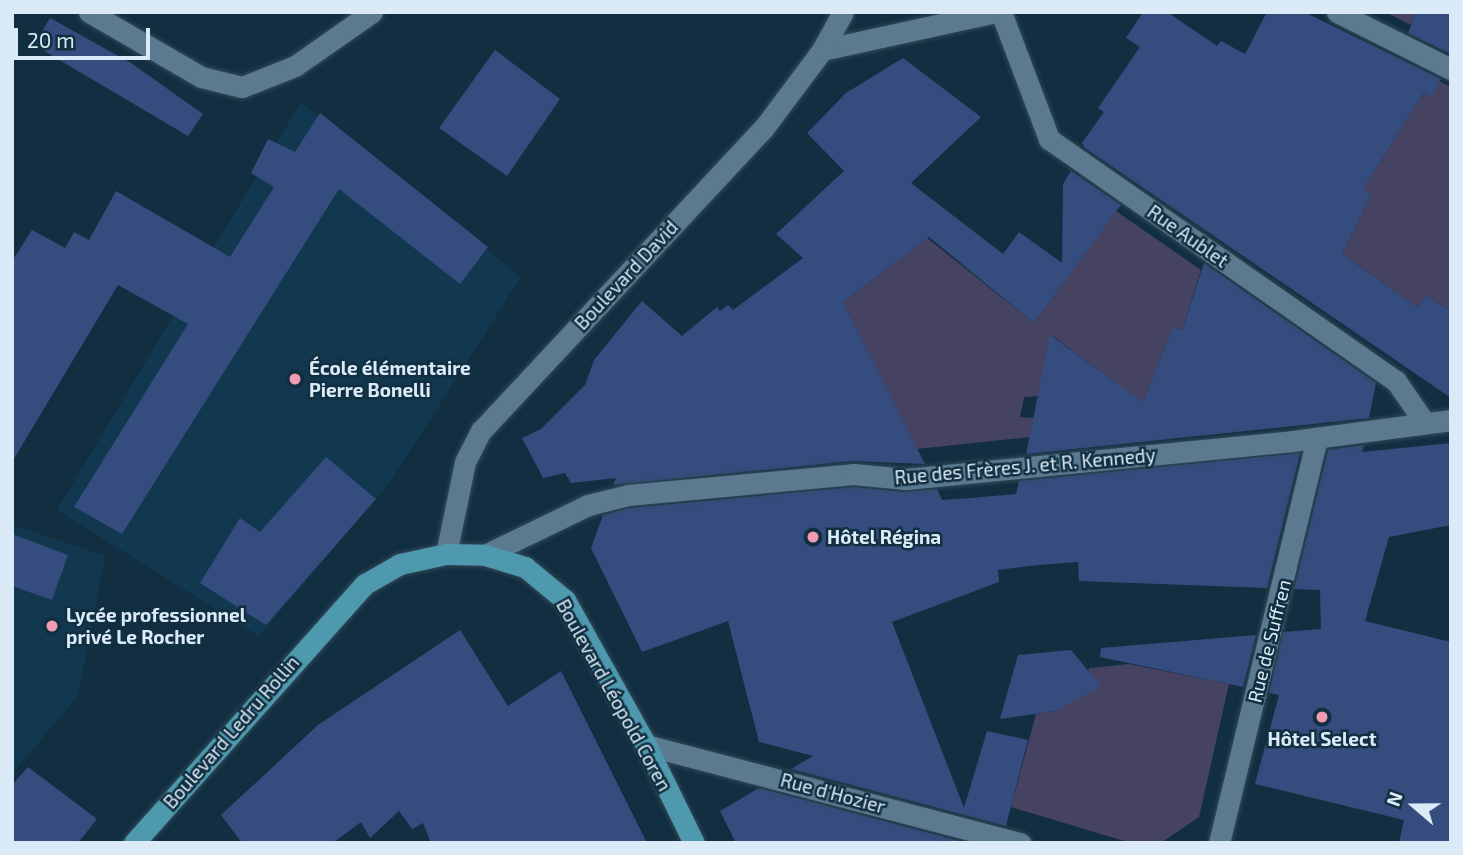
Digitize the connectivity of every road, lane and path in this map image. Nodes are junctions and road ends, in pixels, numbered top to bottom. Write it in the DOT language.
graph roads {
  1 [pos="89,12"];
  2 [pos="372,12"];
  3 [pos="843,12"];
  4 [pos="999,12"];
  5 [pos="1337,12"];
  6 [pos="822,50"];
  7 [pos="1451,69"];
  8 [pos="1451,420"];
  9 [pos="1425,423"];
  10 [pos="1317,438"];
  11 [pos="446,554"];
  12 [pos="485,555"];
  13 [pos="329,621"];
  14 [pos="646,745"];
  15 [pos="134,843"];
  16 [pos="694,843"];
  17 [pos="1020,843"];
  18 [pos="1219,843"];
  1 -- 2 [label="street"];
  3 -- 6 [label="street, Boulevard David"];
  4 -- 6 [label="street, Rue Aublet"];
  4 -- 9 [label="street, Rue Aublet"];
  5 -- 7 [label="street"];
  6 -- 11 [label="street, Boulevard David"];
  8 -- 9 [label="street, Rue des Frères J. et R. Kennedy"];
  9 -- 10 [label="street, Rue des Frères J. et R. Kennedy"];
  10 -- 12 [label="street, Rue des Frères J. et R. Kennedy"];
  10 -- 18 [label="street, Rue de Suffren"];
  11 -- 12 [label="main road, Boulevard Léopold Coren"];
  11 -- 13 [label="main road, Boulevard Léopold Coren"];
  12 -- 14 [label="main road, Boulevard Léopold Coren"];
  13 -- 15 [label="main road, Boulevard Ledru Rollin"];
  14 -- 16 [label="main road, Boulevard Léopold Coren"];
  14 -- 17 [label="street, Rue d'Hozier"];
}
